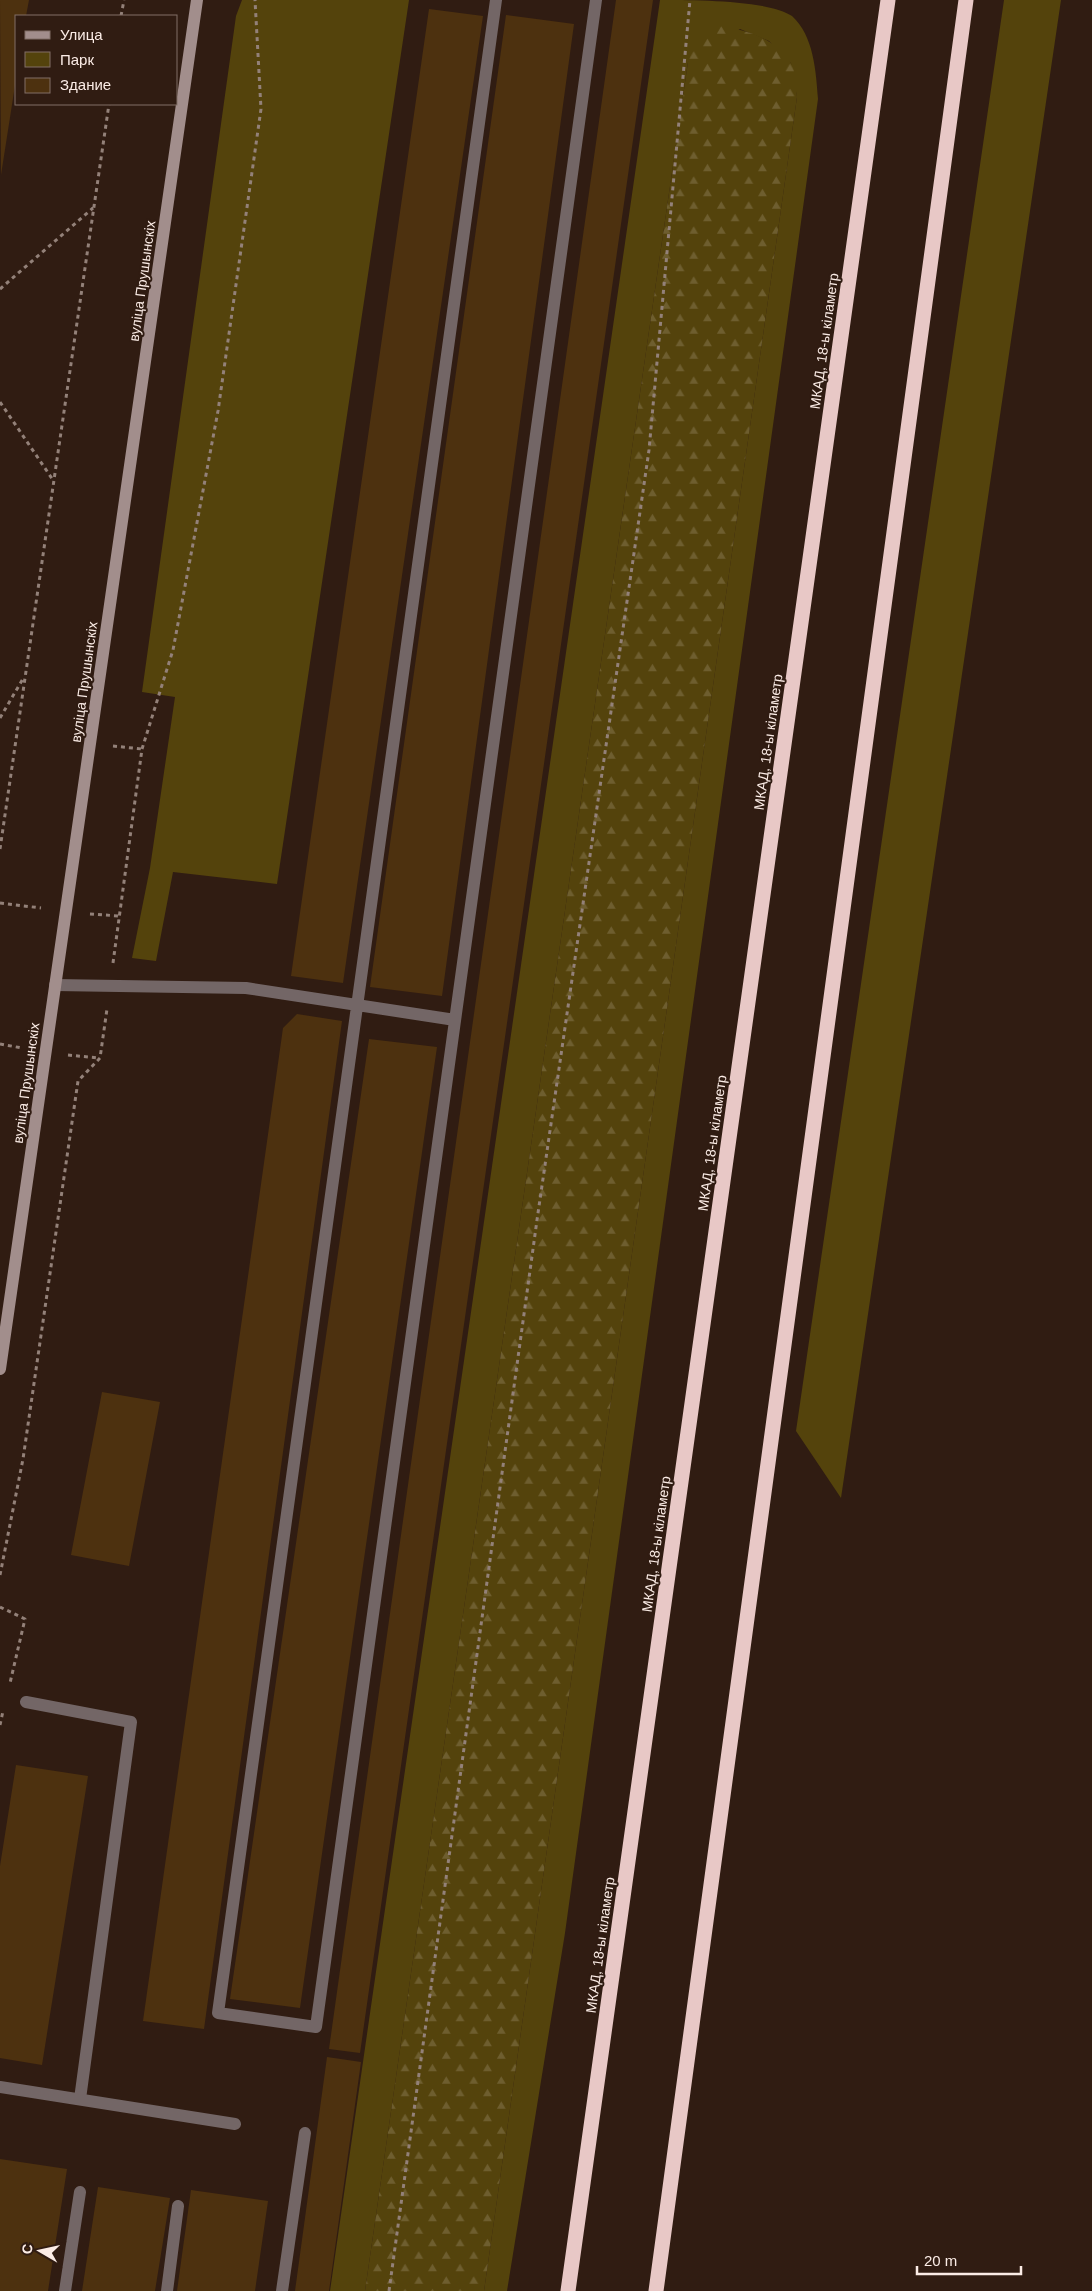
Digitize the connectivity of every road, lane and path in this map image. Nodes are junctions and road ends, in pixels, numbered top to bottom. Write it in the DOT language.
graph roads {
  1 [pos="124,0"];
  2 [pos="197,0"];
  3 [pos="255,0"];
  4 [pos="496,0"];
  5 [pos="596,0"];
  6 [pos="690,0"];
  7 [pos="887,0"];
  8 [pos="966,0"];
  9 [pos="122,15"];
  10 [pos="109,105"];
  11 [pos="93,208"];
  12 [pos="0,289"];
  13 [pos="0,402"];
  14 [pos="54,481"];
  15 [pos="26,674"];
  16 [pos="0,718"];
  17 [pos="0,849"];
  18 [pos="56,985"];
  19 [pos="109,987"];
  20 [pos="358,1005"];
  21 [pos="455,1020"];
  22 [pos="0,1369"];
  23 [pos="0,1575"];
  24 [pos="0,1608"];
  25 [pos="9,1686"];
  26 [pos="26,1702"];
  27 [pos="4,1706"];
  28 [pos="0,1725"];
  29 [pos="0,2087"];
  30 [pos="80,2099"];
  31 [pos="235,2124"];
  32 [pos="305,2133"];
  33 [pos="80,2192"];
  34 [pos="178,2206"];
  35 [pos="65,2291"];
  36 [pos="167,2291"];
  37 [pos="282,2291"];
  38 [pos="389,2291"];
  39 [pos="568,2291"];
  40 [pos="656,2291"];
  1 -- 9 [label="path"];
  2 -- 18 [label="street, вуліца Прушынскіх"];
  3 -- 19 [label="path"];
  4 -- 20 [label="lane"];
  5 -- 21 [label="lane"];
  6 -- 38 [label="path"];
  7 -- 39 [label="highway, МКАД, 18-ы кіламетр"];
  8 -- 40 [label="highway"];
  10 -- 11 [label="path"];
  11 -- 12 [label="path"];
  11 -- 14 [label="path"];
  13 -- 14 [label="path"];
  14 -- 15 [label="path"];
  15 -- 16 [label="path"];
  15 -- 17 [label="path"];
  18 -- 19 [label="lane"];
  18 -- 22 [label="street, вуліца Прушынскіх"];
  19 -- 20 [label="lane"];
  19 -- 23 [label="path"];
  20 -- 21 [label="lane"];
  20 -- 21 [label="lane"];
  24 -- 25 [label="path"];
  26 -- 30 [label="lane"];
  27 -- 28 [label="path"];
  29 -- 30 [label="lane"];
  30 -- 31 [label="lane"];
  32 -- 37 [label="lane"];
  33 -- 35 [label="lane"];
  34 -- 36 [label="lane"];
}
